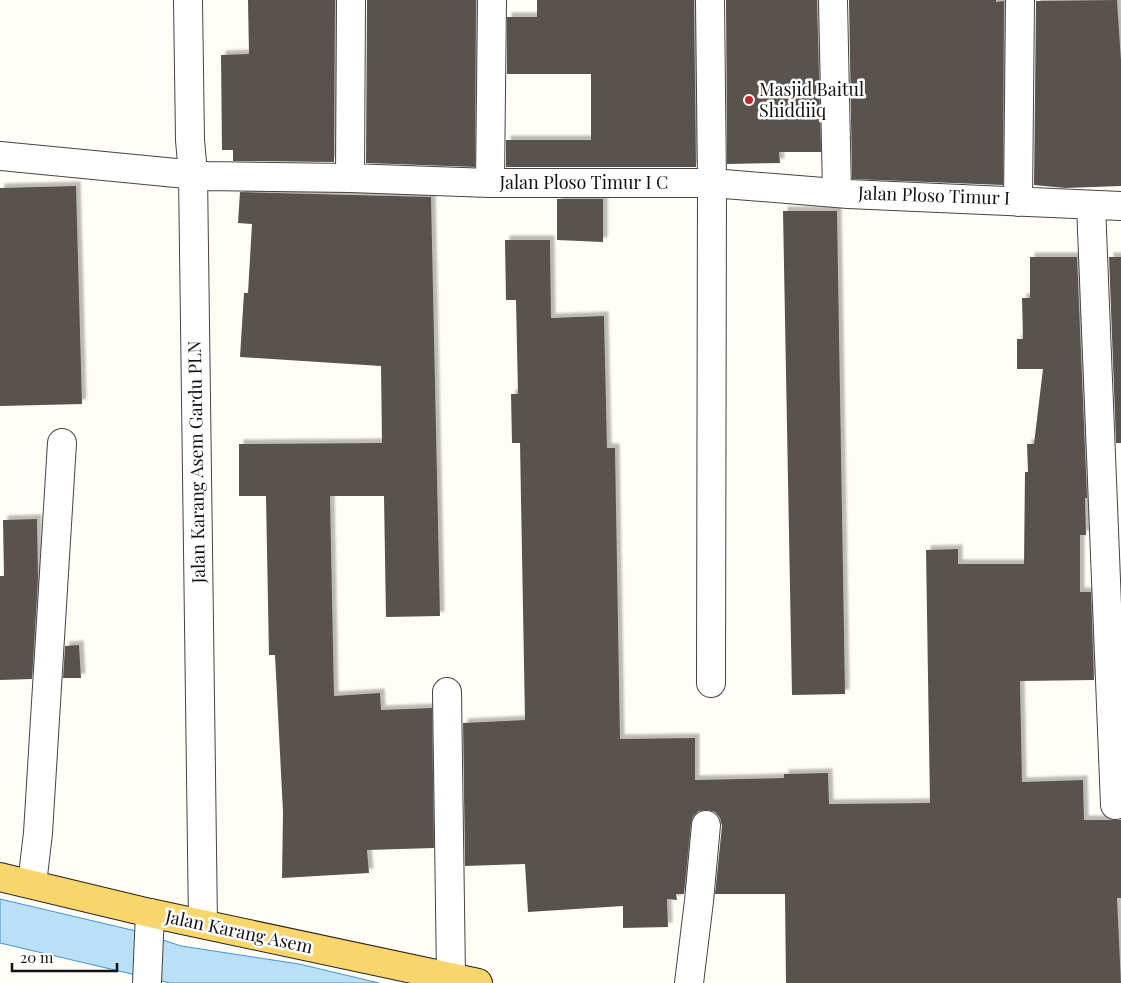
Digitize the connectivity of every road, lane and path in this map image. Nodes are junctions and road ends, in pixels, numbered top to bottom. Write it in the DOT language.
graph roads {
  1 [pos="188,0"];
  2 [pos="351,0"];
  3 [pos="492,0"];
  4 [pos="710,0"];
  5 [pos="833,0"];
  6 [pos="1020,0"];
  7 [pos="0,156"];
  8 [pos="193,174"];
  9 [pos="350,178"];
  10 [pos="490,183"];
  11 [pos="712,183"];
  12 [pos="837,193"];
  13 [pos="1018,202"];
  14 [pos="1091,205"];
  15 [pos="1121,206"];
  16 [pos="62,443"];
  17 [pos="711,683"];
  18 [pos="448,692"];
  19 [pos="1115,805"];
  20 [pos="706,825"];
  21 [pos="0,877"];
  22 [pos="32,884"];
  23 [pos="149,918"];
  24 [pos="204,924"];
  25 [pos="451,977"];
  26 [pos="146,983"];
  27 [pos="478,983"];
  28 [pos="690,983"];
  1 -- 8 [label="street, Jalan Karang Asem Gardu PLN"];
  2 -- 9 [label="street"];
  3 -- 10 [label="street, Jalan Ploso Timur I C"];
  4 -- 11 [label="street"];
  5 -- 12 [label="street"];
  6 -- 13 [label="street, Jalan Ploso Timur I"];
  7 -- 8 [label="street"];
  8 -- 9 [label="street"];
  8 -- 24 [label="street, Jalan Karang Asem Gardu PLN"];
  9 -- 10 [label="street"];
  10 -- 11 [label="street, Jalan Ploso Timur I C"];
  11 -- 12 [label="street, Jalan Ploso Timur I"];
  11 -- 17 [label="street"];
  12 -- 13 [label="street, Jalan Ploso Timur I"];
  13 -- 14 [label="street"];
  14 -- 15 [label="street"];
  14 -- 19 [label="street"];
  16 -- 22 [label="street"];
  18 -- 25 [label="street"];
  20 -- 28 [label="street"];
  21 -- 22 [label="main road, Jalan Karang Asem"];
  22 -- 23 [label="main road, Jalan Karang Asem"];
  23 -- 24 [label="main road, Jalan Karang Asem"];
  23 -- 26 [label="street"];
  24 -- 25 [label="main road, Jalan Karang Asem"];
  25 -- 27 [label="main road, Jalan Karang Asem"];
}
